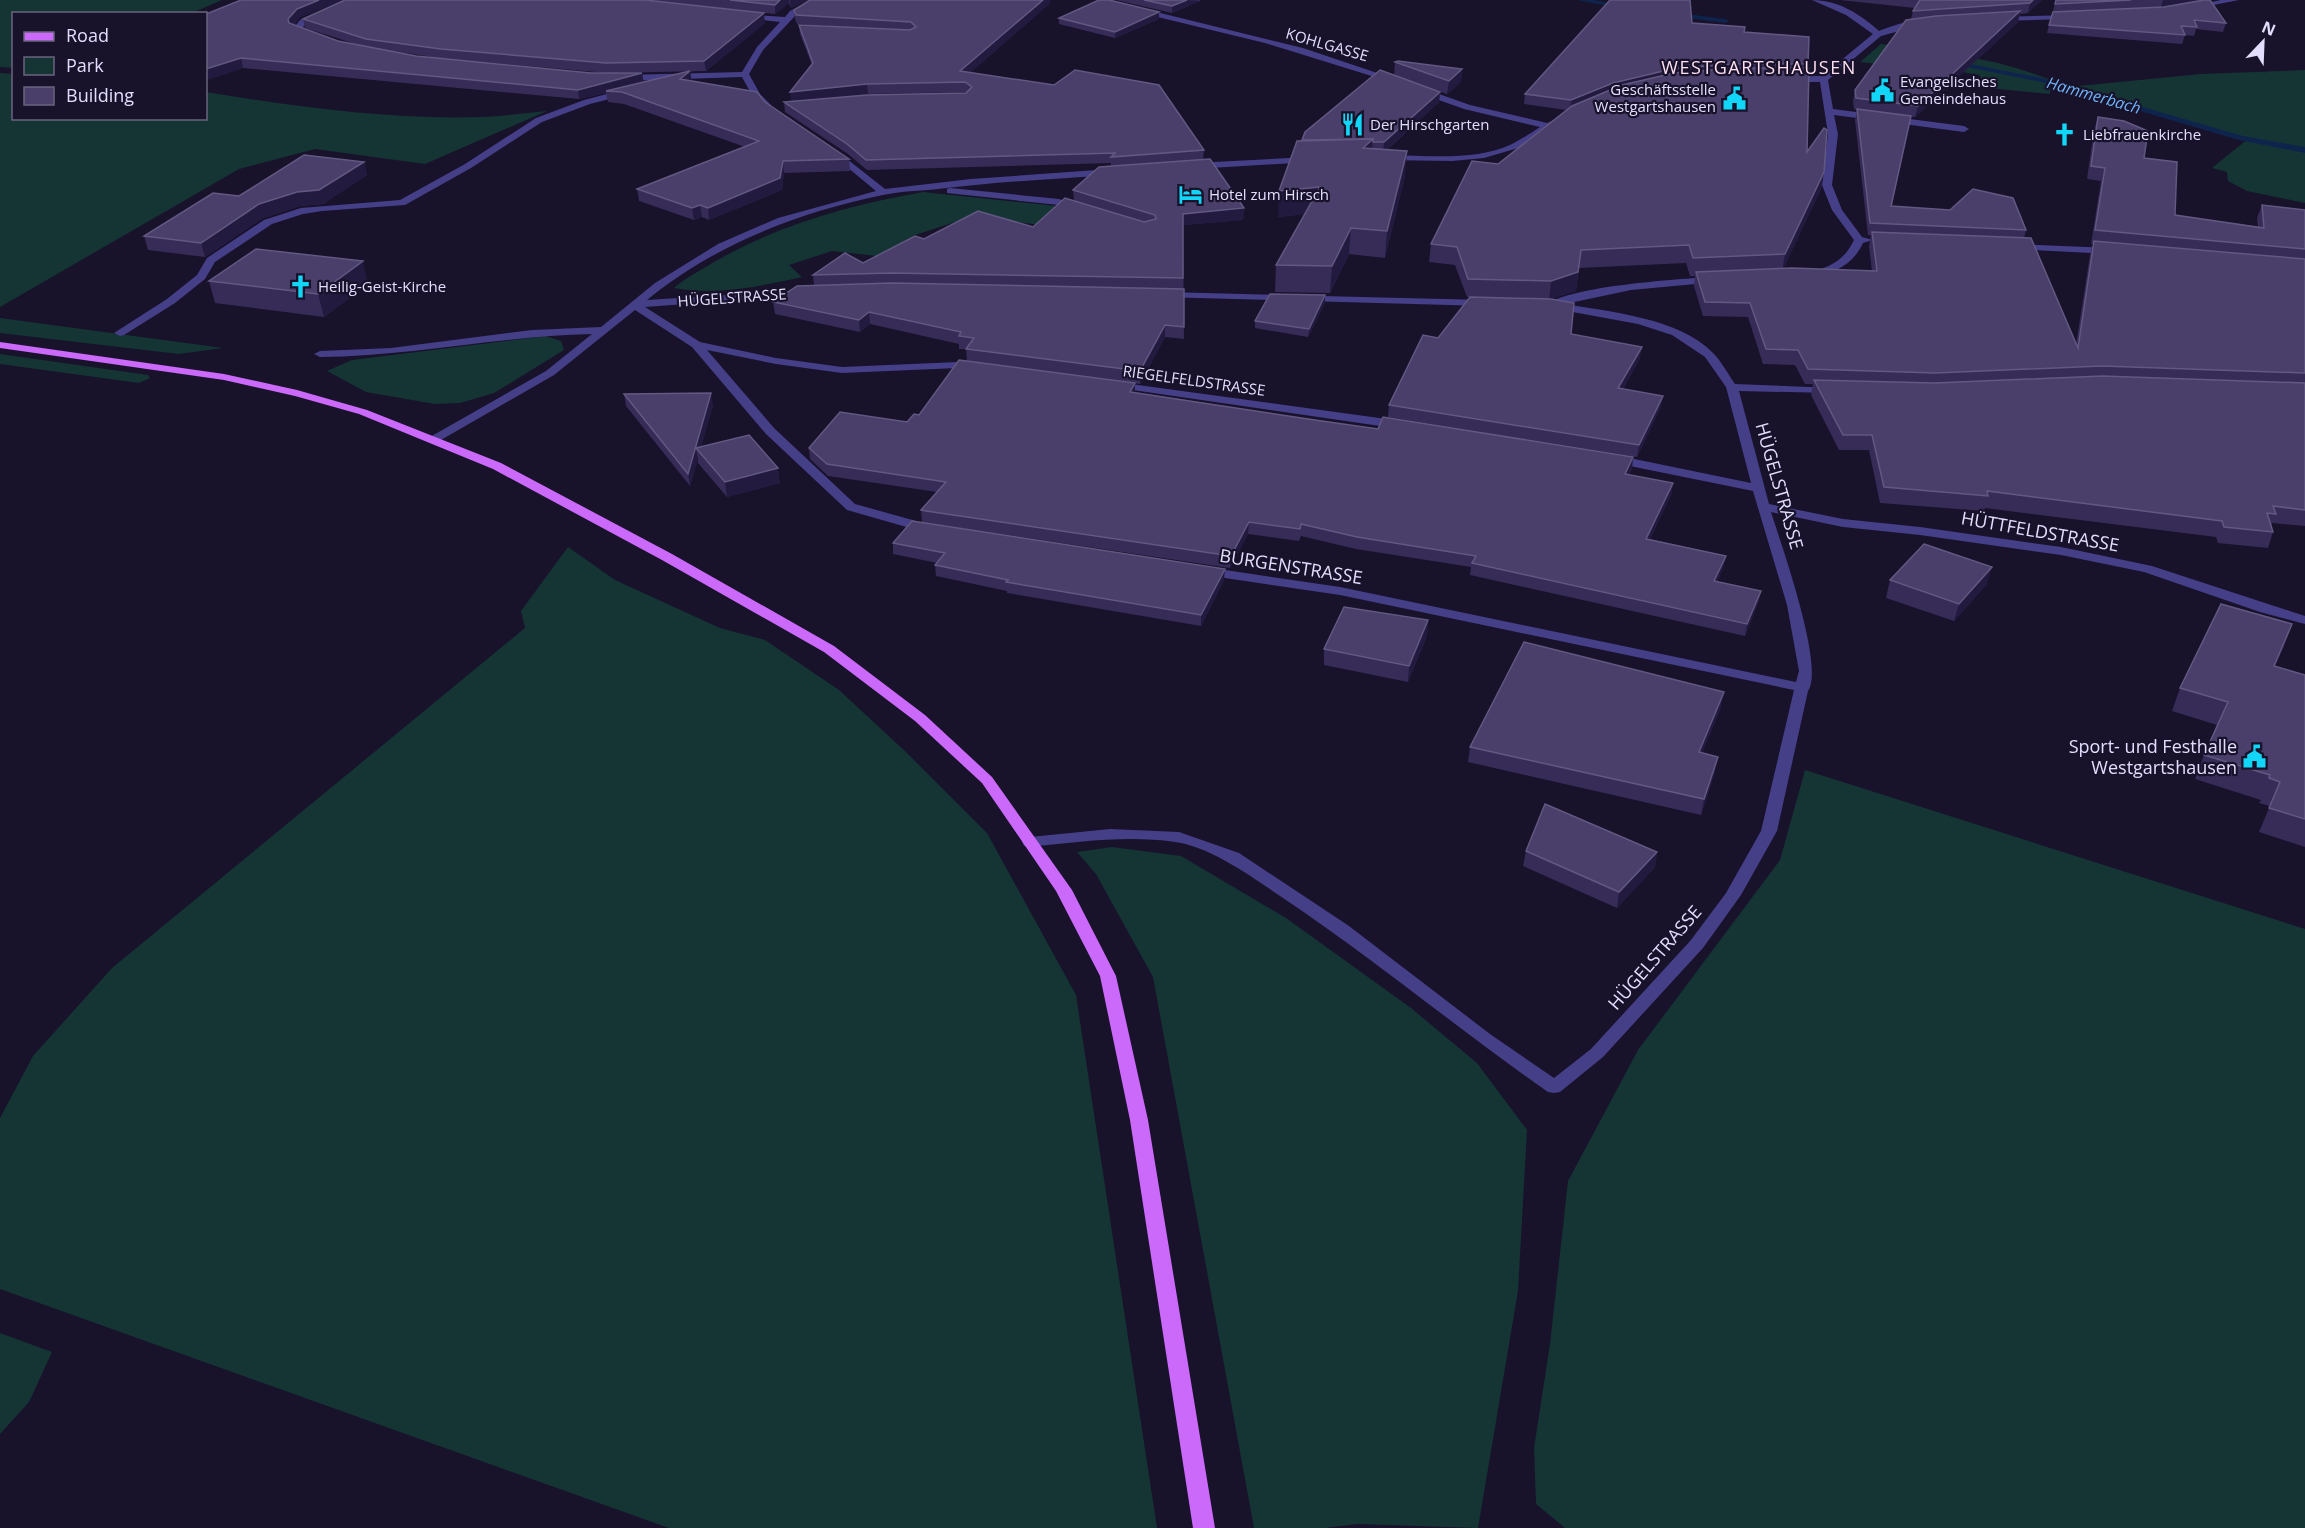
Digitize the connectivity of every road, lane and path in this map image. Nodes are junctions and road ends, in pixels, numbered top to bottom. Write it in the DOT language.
graph roads {
  1 [pos="357,0"];
  2 [pos="817,0"];
  3 [pos="1816,0"];
  4 [pos="2235,0"];
  5 [pos="1129,7"];
  6 [pos="2182,8"];
  7 [pos="741,15"];
  8 [pos="2083,16"];
  9 [pos="1987,19"];
  10 [pos="1933,22"];
  11 [pos="783,24"];
  12 [pos="792,29"];
  13 [pos="1878,34"];
  14 [pos="315,38"];
  15 [pos="745,74"];
  16 [pos="686,77"];
  17 [pos="618,78"];
  18 [pos="1778,79"];
  19 [pos="1824,79"];
  20 [pos="1405,84"];
  21 [pos="1415,88"];
  22 [pos="776,110"];
  23 [pos="1828,111"];
  24 [pos="1569,117"];
  25 [pos="1547,126"];
  26 [pos="1964,129"];
  27 [pos="825,146"];
  28 [pos="1378,158"];
  29 [pos="1322,160"];
  30 [pos="1189,167"];
  31 [pos="1120,172"];
  32 [pos="916,188"];
  33 [pos="883,192"];
  34 [pos="1093,212"];
  35 [pos="1859,240"];
  36 [pos="1881,241"];
  37 [pos="2002,246"];
  38 [pos="2127,252"];
  39 [pos="1806,276"];
  40 [pos="1726,279"];
  41 [pos="821,292"];
  42 [pos="1157,295"];
  43 [pos="1494,303"];
  44 [pos="634,304"];
  45 [pos="602,330"];
  46 [pos="120,333"];
  47 [pos="0,345"];
  48 [pos="696,345"];
  49 [pos="320,354"];
  50 [pos="992,369"];
  51 [pos="1103,384"];
  52 [pos="1732,387"];
  53 [pos="1849,390"];
  54 [pos="1419,427"];
  55 [pos="434,440"];
  56 [pos="1608,458"];
  57 [pos="1758,488"];
  58 [pos="1763,507"];
  59 [pos="947,532"];
  60 [pos="1190,569"];
  61 [pos="2305,620"];
  62 [pos="1804,688"];
  63 [pos="1030,842"];
  64 [pos="1204,1528"];
  1 -- 14 [label="street"];
  2 -- 11 [label="street"];
  3 -- 13 [label="street"];
  4 -- 6 [label="street"];
  5 -- 20 [label="street, KOHLGASSE"];
  7 -- 11 [label="street"];
  8 -- 9 [label="street"];
  10 -- 13 [label="street"];
  11 -- 12 [label="street"];
  11 -- 15 [label="street"];
  13 -- 19 [label="street"];
  15 -- 16 [label="street"];
  15 -- 22 [label="street"];
  16 -- 17 [label="street"];
  16 -- 46 [label="street"];
  18 -- 19 [label="street"];
  19 -- 23 [label="street"];
  21 -- 25 [label="street"];
  23 -- 26 [label="street"];
  23 -- 35 [label="street"];
  24 -- 25 [label="street"];
  25 -- 28 [label="street"];
  27 -- 33 [label="street"];
  29 -- 30 [label="street"];
  31 -- 32 [label="street"];
  32 -- 33 [label="street"];
  32 -- 34 [label="street"];
  33 -- 44 [label="street"];
  35 -- 36 [label="street"];
  35 -- 39 [label="street"];
  37 -- 38 [label="street"];
  40 -- 52 [label="street, HÜGELSTRASSE"];
  41 -- 44 [label="street, HÜGELSTRASSE"];
  42 -- 43 [label="street"];
  44 -- 45 [label="street"];
  44 -- 48 [label="street"];
  45 -- 49 [label="street"];
  45 -- 55 [label="street"];
  47 -- 55 [label="main road"];
  48 -- 50 [label="street"];
  48 -- 59 [label="street"];
  51 -- 54 [label="street, RIEGELFELDSTRASSE"];
  52 -- 53 [label="street"];
  52 -- 57 [label="street, HÜGELSTRASSE"];
  55 -- 63 [label="main road"];
  56 -- 57 [label="street"];
  57 -- 58 [label="street, HÜGELSTRASSE"];
  58 -- 61 [label="street, HÜTTFELDSTRASSE"];
  58 -- 62 [label="street, HÜGELSTRASSE"];
  60 -- 62 [label="street, BURGENSTRASSE"];
  62 -- 63 [label="street, HÜGELSTRASSE"];
  63 -- 64 [label="main road"];
}
